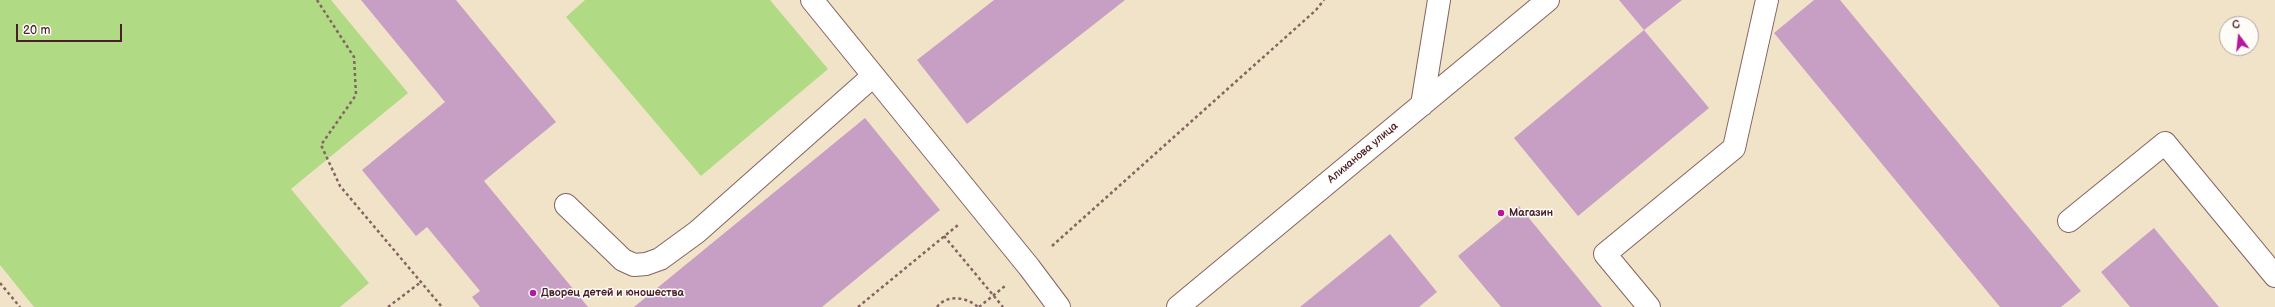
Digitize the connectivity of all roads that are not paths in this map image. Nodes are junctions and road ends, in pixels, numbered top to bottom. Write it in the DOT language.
graph roads {
  1 [pos="812,0"];
  2 [pos="1440,0"];
  3 [pos="1548,0"];
  4 [pos="1768,0"];
  5 [pos="873,76"];
  6 [pos="1422,105"];
  7 [pos="566,205"];
  8 [pos="2069,221"];
  9 [pos="2275,276"];
  10 [pos="1059,307"];
  11 [pos="1178,307"];
  12 [pos="1649,307"];
  1 -- 5 [label="street"];
  2 -- 6 [label="street"];
  3 -- 6 [label="street, Алиханова улица"];
  4 -- 12 [label="street"];
  5 -- 7 [label="street"];
  5 -- 10 [label="street"];
  6 -- 11 [label="street, Алиханова улица"];
  8 -- 9 [label="street"];
}
